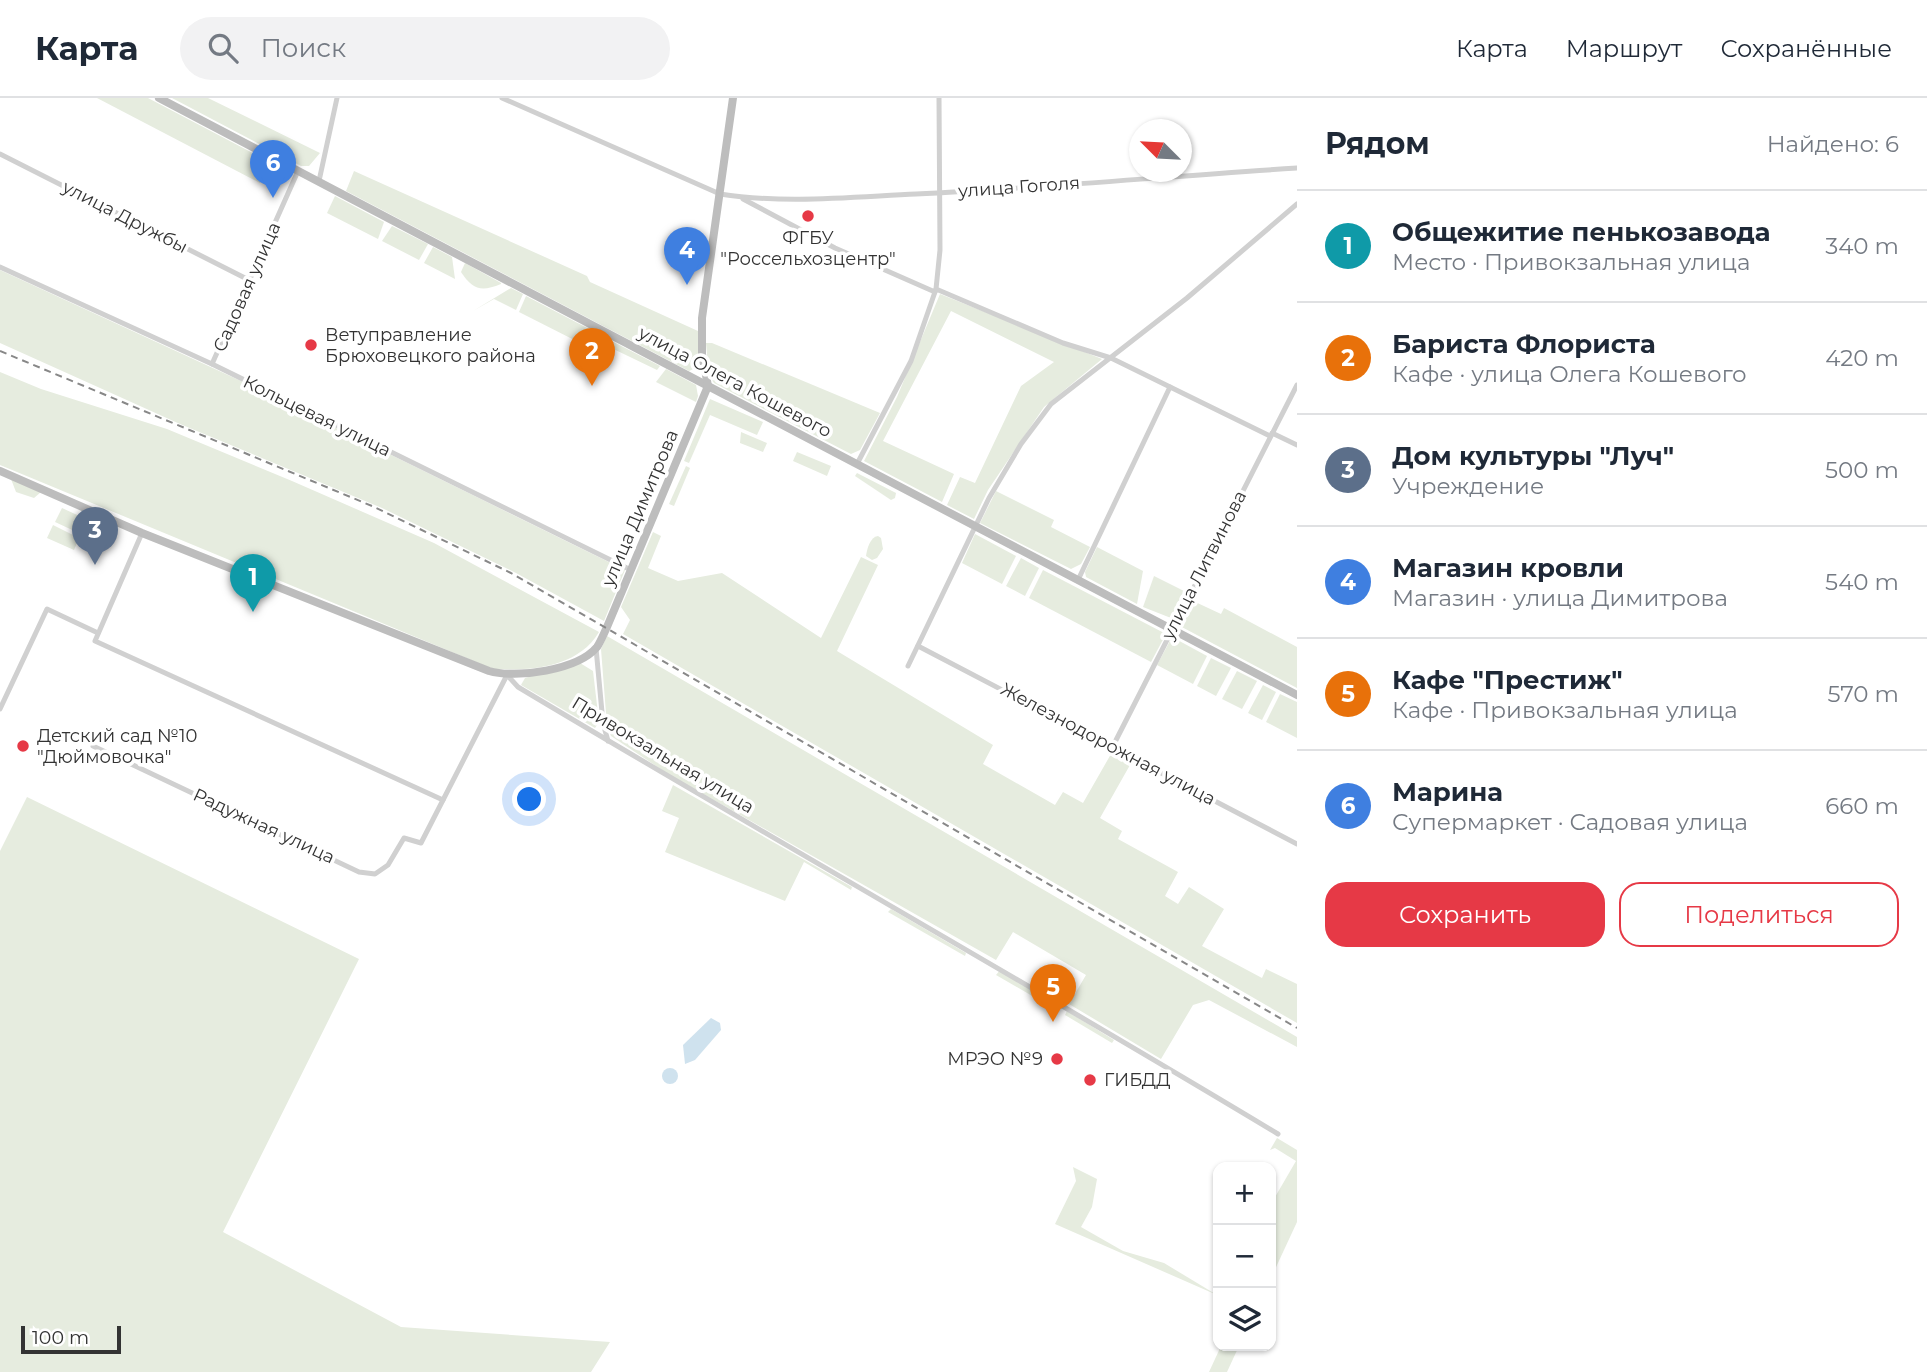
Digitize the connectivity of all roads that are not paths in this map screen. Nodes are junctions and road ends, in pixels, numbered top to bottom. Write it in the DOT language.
graph roads {
  1 [pos="159,98"];
  2 [pos="337,98"];
  3 [pos="502,98"];
  4 [pos="733,98"];
  5 [pos="939,98"];
  6 [pos="0,154"];
  7 [pos="1297,168"];
  8 [pos="298,171"];
  9 [pos="319,181"];
  10 [pos="939,193"];
  11 [pos="720,194"];
  12 [pos="740,197"];
  13 [pos="1297,204"];
  14 [pos="0,267"];
  15 [pos="249,280"];
  16 [pos="935,290"];
  17 [pos="1111,358"];
  18 [pos="212,364"];
  19 [pos="1297,385"];
  20 [pos="708,386"];
  21 [pos="1170,387"];
  22 [pos="1271,434"];
  23 [pos="1297,445"];
  24 [pos="857,464"];
  25 [pos="0,471"];
  26 [pos="975,526"];
  27 [pos="142,533"];
  28 [pos="631,570"];
  29 [pos="1078,580"];
  30 [pos="1172,629"];
  31 [pos="98,633"];
  32 [pos="918,646"];
  33 [pos="596,648"];
  34 [pos="576,660"];
  35 [pos="908,666"];
  36 [pos="598,670"];
  37 [pos="507,675"];
  38 [pos="1297,695"];
  39 [pos="1,706"];
  40 [pos="608,741"];
  41 [pos="93,746"];
  42 [pos="1113,746"];
  43 [pos="443,800"];
  44 [pos="1297,844"];
  45 [pos="1278,1134"];
  1 -- 8 [label="main road, улица Олега Кошевого"];
  2 -- 9 [label="street"];
  3 -- 11 [label="street, улица Гоголя"];
  4 -- 11 [label="main road"];
  5 -- 10 [label="street"];
  6 -- 15 [label="street, улица Дружбы"];
  7 -- 10 [label="street, улица Гоголя"];
  8 -- 9 [label="main road, улица Олега Кошевого"];
  8 -- 15 [label="street, Садовая улица"];
  9 -- 20 [label="main road, улица Олега Кошевого"];
  10 -- 12 [label="street, улица Гоголя"];
  10 -- 16 [label="street"];
  11 -- 12 [label="street, улица Гоголя"];
  11 -- 20 [label="main road"];
  12 -- 16 [label="street, улица Гоголя"];
  13 -- 17 [label="street"];
  14 -- 18 [label="street, Кольцевая улица"];
  15 -- 18 [label="street, Садовая улица"];
  16 -- 17 [label="street, улица Гоголя"];
  16 -- 24 [label="street"];
  17 -- 21 [label="street, улица Гоголя"];
  17 -- 26 [label="street"];
  18 -- 28 [label="street, Кольцевая улица"];
  19 -- 22 [label="street, улица Литвинова"];
  20 -- 24 [label="main road, улица Олега Кошевого"];
  20 -- 28 [label="main road, улица Димитрова"];
  21 -- 22 [label="street, улица Гоголя"];
  21 -- 29 [label="street"];
  22 -- 23 [label="street, улица Гоголя"];
  22 -- 30 [label="street, улица Литвинова"];
  24 -- 26 [label="main road, улица Олега Кошевого"];
  25 -- 27 [label="main road, Привокзальная улица"];
  26 -- 29 [label="main road, улица Олега Кошевого"];
  26 -- 32 [label="street"];
  27 -- 31 [label="street"];
  27 -- 37 [label="main road, Привокзальная улица"];
  28 -- 33 [label="main road, улица Димитрова"];
  29 -- 30 [label="main road, улица Олега Кошевого"];
  30 -- 38 [label="main road, улица Олега Кошевого"];
  30 -- 42 [label="street, улица Литвинова"];
  31 -- 39 [label="street"];
  31 -- 43 [label="street"];
  32 -- 35 [label="street"];
  32 -- 42 [label="street, Железнодорожная улица"];
  33 -- 34 [label="main road"];
  33 -- 36 [label="street"];
  34 -- 36 [label="street"];
  34 -- 37 [label="main road"];
  36 -- 40 [label="street"];
  37 -- 40 [label="street, Привокзальная улица"];
  37 -- 43 [label="street"];
  40 -- 45 [label="street, Привокзальная улица"];
  41 -- 43 [label="street, Радужная улица"];
  42 -- 44 [label="street, Железнодорожная улица"];
}
